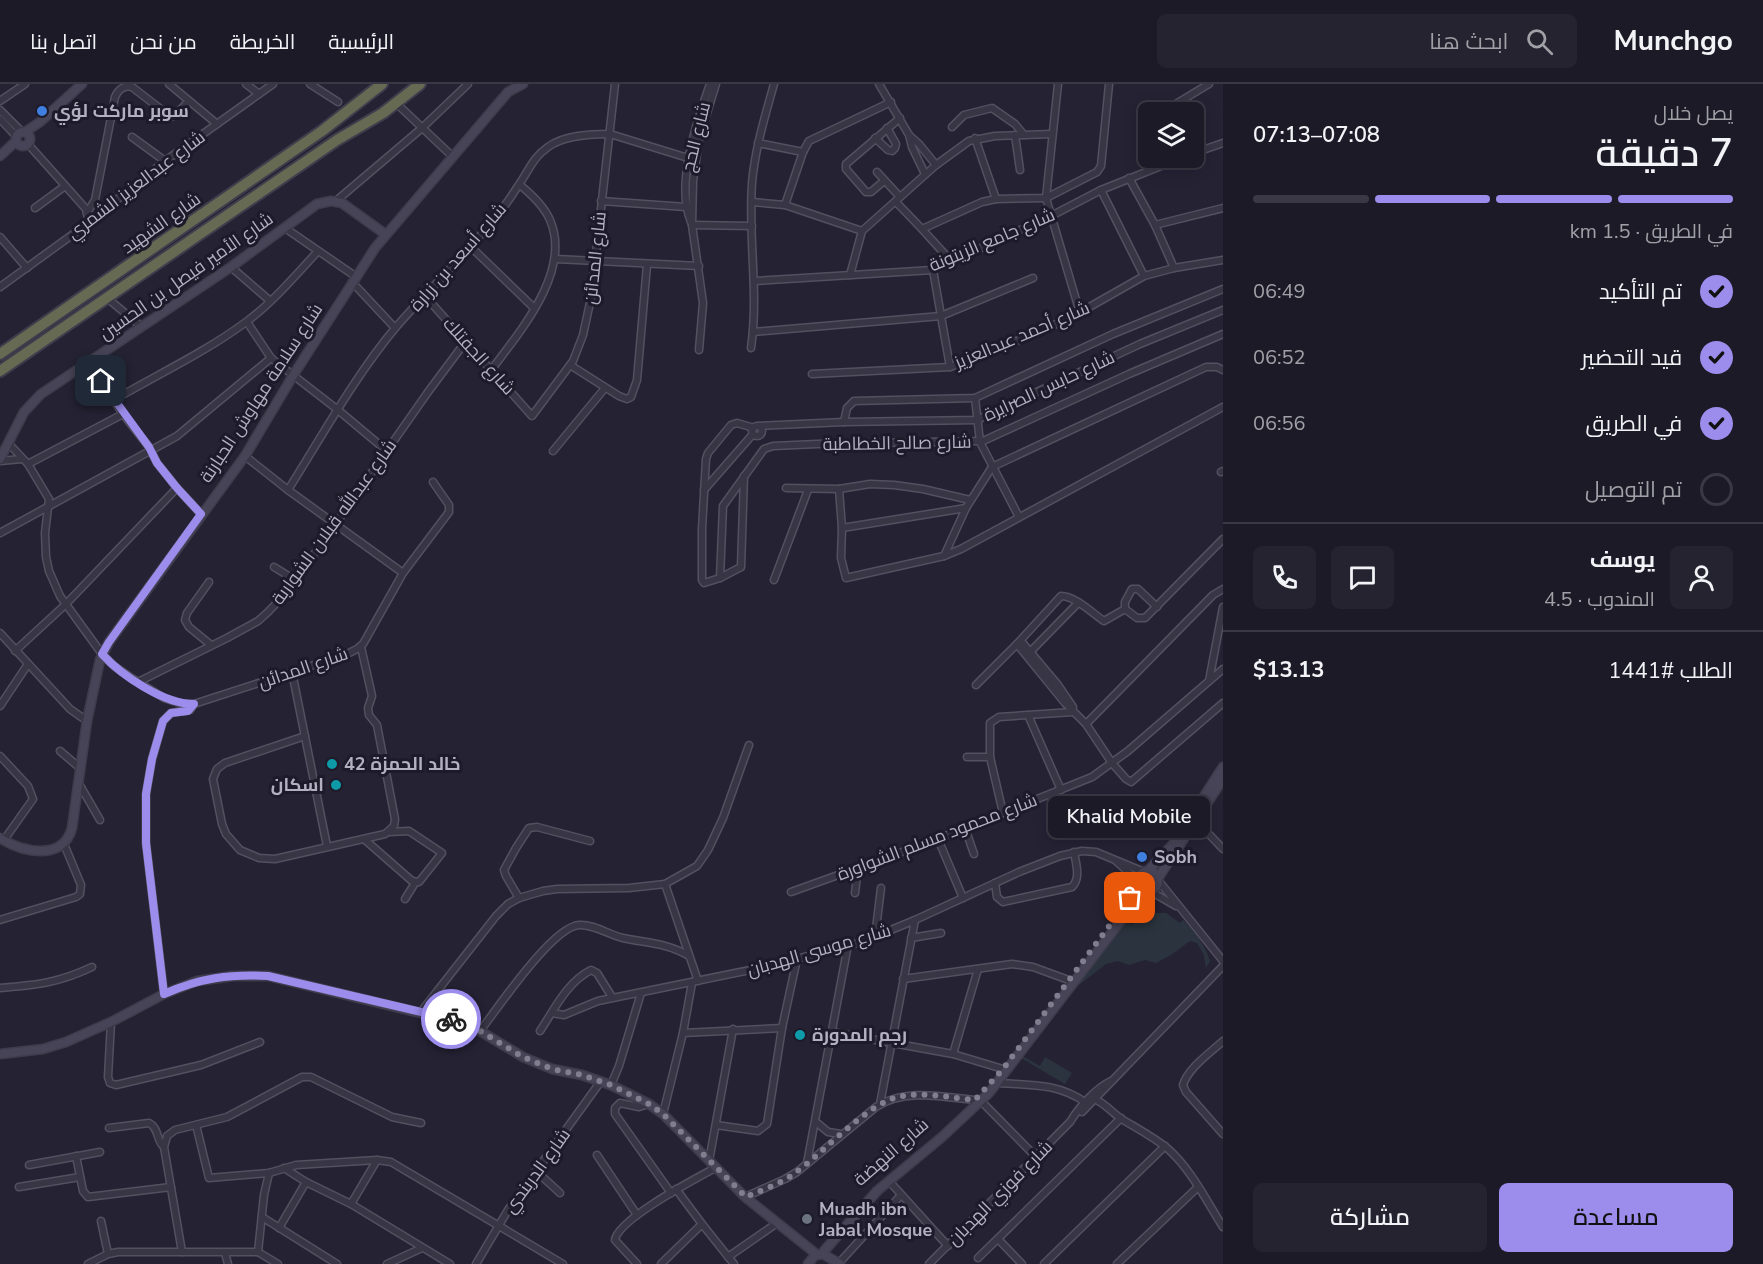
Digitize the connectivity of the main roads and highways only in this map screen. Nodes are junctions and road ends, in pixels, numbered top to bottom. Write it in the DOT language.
graph roads {
  1 [pos="382,84"];
  2 [pos="393,84"];
  3 [pos="410,84"];
  4 [pos="420,84"];
  5 [pos="340,117"];
  6 [pos="338,140"];
  7 [pos="0,354"];
  8 [pos="0,371"];
  1 -- 5 [label="highway, شارع الشهيد"];
  2 -- 5 [label="highway, شارع الشهيد"];
  3 -- 6 [label="highway, شارع الشهيد"];
  4 -- 6 [label="highway, شارع الشهيد"];
  5 -- 7 [label="highway, شارع الشهيد"];
  6 -- 8 [label="highway, شارع الشهيد"];
}
